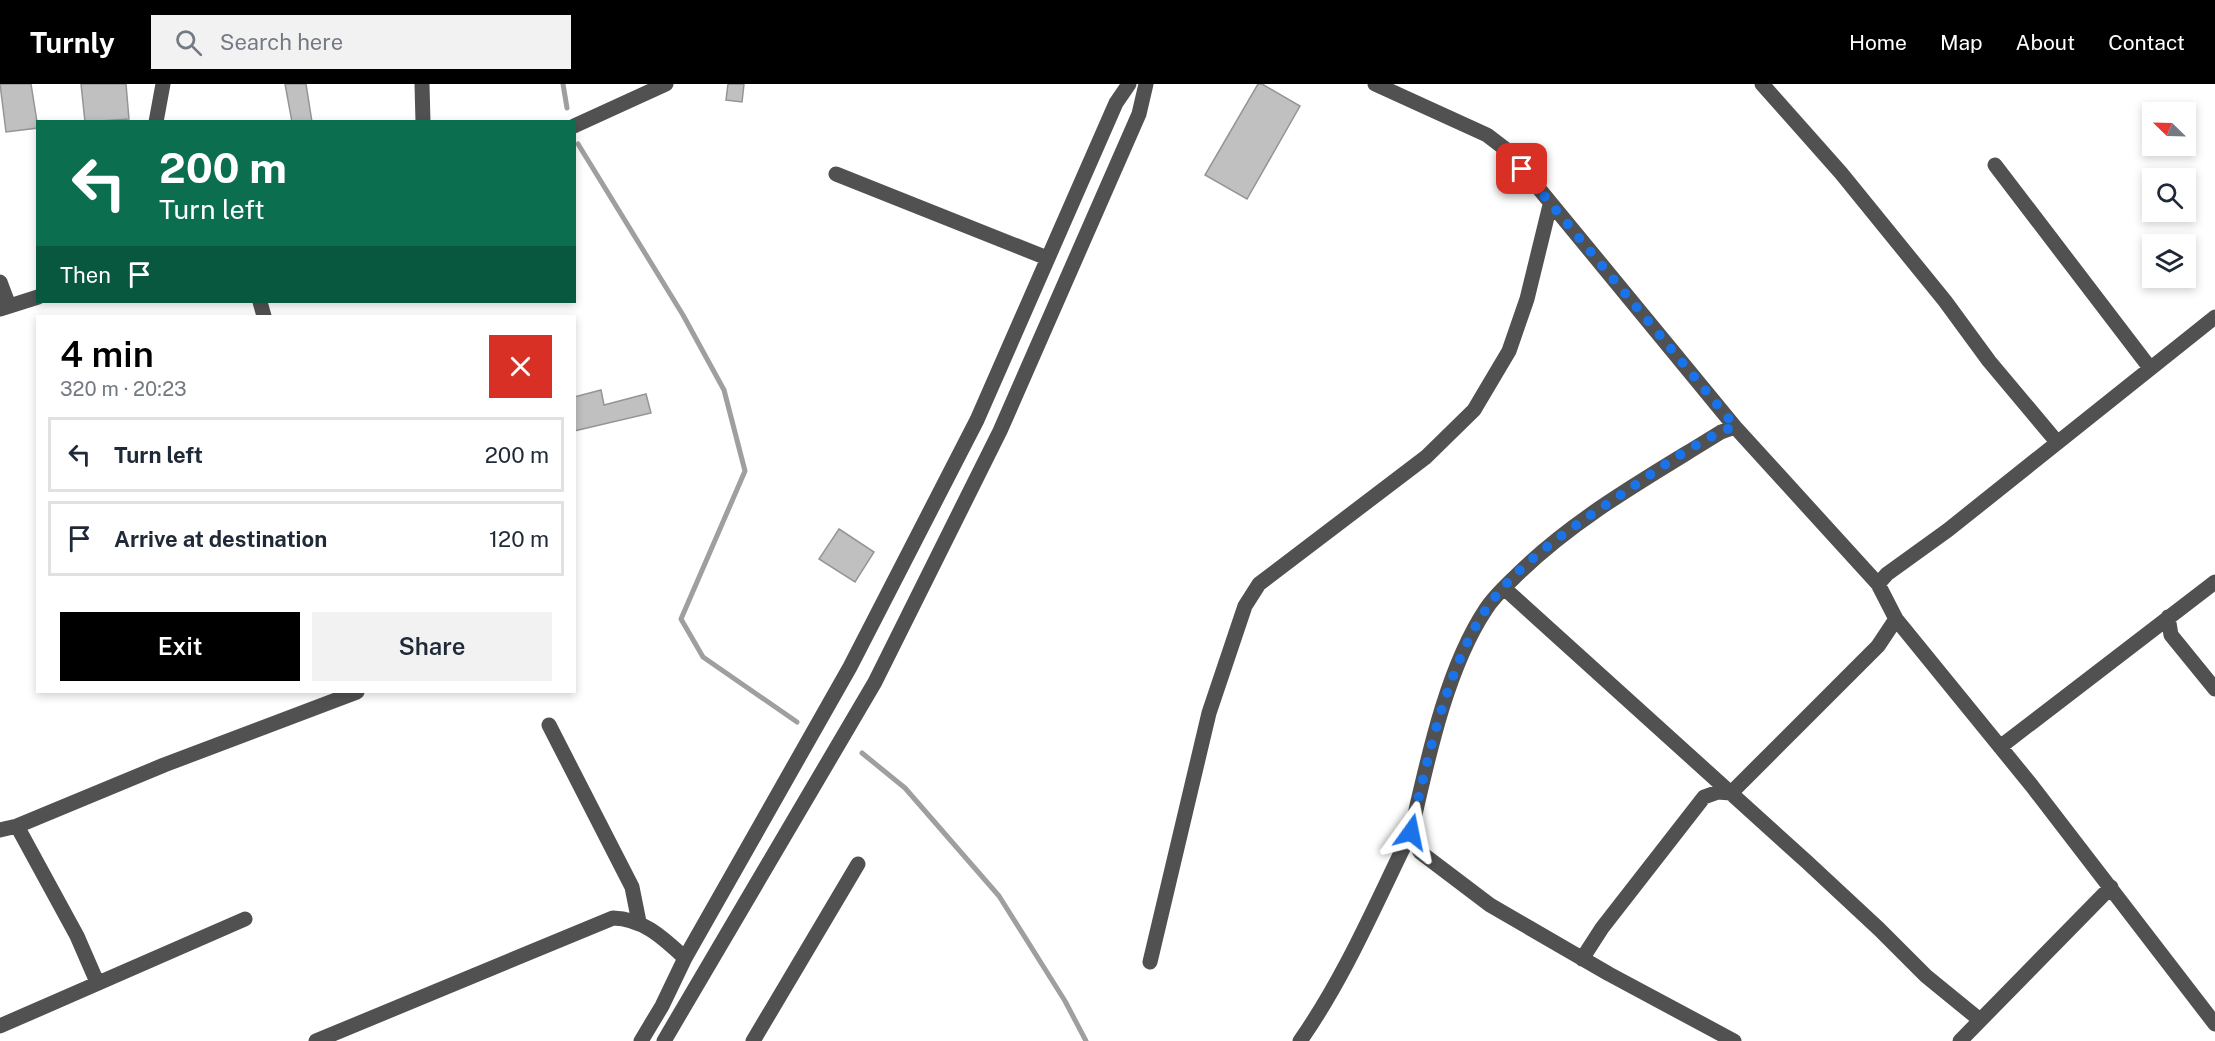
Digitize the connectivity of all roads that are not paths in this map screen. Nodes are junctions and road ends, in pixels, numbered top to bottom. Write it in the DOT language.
graph roads {
  1 [pos="163,84"];
  2 [pos="422,84"];
  3 [pos="666,84"];
  4 [pos="1129,84"];
  5 [pos="1146,84"];
  6 [pos="1375,84"];
  7 [pos="1770,86"];
  8 [pos="156,120"];
  9 [pos="423,120"];
  10 [pos="576,125"];
  11 [pos="1995,165"];
  12 [pos="836,174"];
  13 [pos="1551,205"];
  14 [pos="1047,258"];
  15 [pos="0,282"];
  16 [pos="36,298"];
  17 [pos="5,308"];
  18 [pos="2215,317"];
  19 [pos="2150,368"];
  20 [pos="1735,426"];
  21 [pos="2057,442"];
  22 [pos="2215,582"];
  23 [pos="1878,584"];
  24 [pos="1503,588"];
  25 [pos="2169,617"];
  26 [pos="1896,619"];
  27 [pos="2215,689"];
  28 [pos="354,693"];
  29 [pos="549,725"];
  30 [pos="2000,747"];
  31 [pos="1731,793"];
  32 [pos="17,826"];
  33 [pos="0,830"];
  34 [pos="1411,832"];
  35 [pos="858,864"];
  36 [pos="2111,887"];
  37 [pos="245,919"];
  38 [pos="639,922"];
  39 [pos="685,958"];
  40 [pos="1582,959"];
  41 [pos="1150,962"];
  42 [pos="97,982"];
  43 [pos="1980,1020"];
  44 [pos="2215,1024"];
  45 [pos="0,1026"];
  46 [pos="316,1041"];
  47 [pos="641,1041"];
  48 [pos="664,1041"];
  49 [pos="753,1041"];
  50 [pos="1300,1041"];
  51 [pos="1734,1041"];
  52 [pos="1960,1041"];
  1 -- 8 [label="street"];
  2 -- 9 [label="street"];
  3 -- 10 [label="street"];
  4 -- 14 [label="street"];
  5 -- 48 [label="street"];
  6 -- 13 [label="street"];
  7 -- 21 [label="street"];
  11 -- 19 [label="street"];
  12 -- 14 [label="street"];
  13 -- 20 [label="street"];
  13 -- 41 [label="street"];
  14 -- 39 [label="street"];
  15 -- 17 [label="street"];
  16 -- 17 [label="street"];
  18 -- 19 [label="street"];
  19 -- 21 [label="street"];
  20 -- 23 [label="street"];
  20 -- 24 [label="street"];
  21 -- 23 [label="street"];
  22 -- 25 [label="street"];
  23 -- 26 [label="street"];
  24 -- 31 [label="street"];
  24 -- 34 [label="street"];
  25 -- 27 [label="street"];
  25 -- 30 [label="street"];
  26 -- 30 [label="street"];
  26 -- 31 [label="street"];
  28 -- 32 [label="street"];
  29 -- 38 [label="street"];
  30 -- 36 [label="street"];
  31 -- 40 [label="street"];
  31 -- 43 [label="street"];
  32 -- 33 [label="street"];
  32 -- 42 [label="street"];
  34 -- 40 [label="street"];
  34 -- 50 [label="street"];
  35 -- 49 [label="street"];
  36 -- 43 [label="street"];
  36 -- 44 [label="street"];
  37 -- 42 [label="street"];
  38 -- 39 [label="street"];
  38 -- 46 [label="street"];
  39 -- 47 [label="street"];
  40 -- 51 [label="street"];
  42 -- 45 [label="street"];
  43 -- 52 [label="street"];
}
